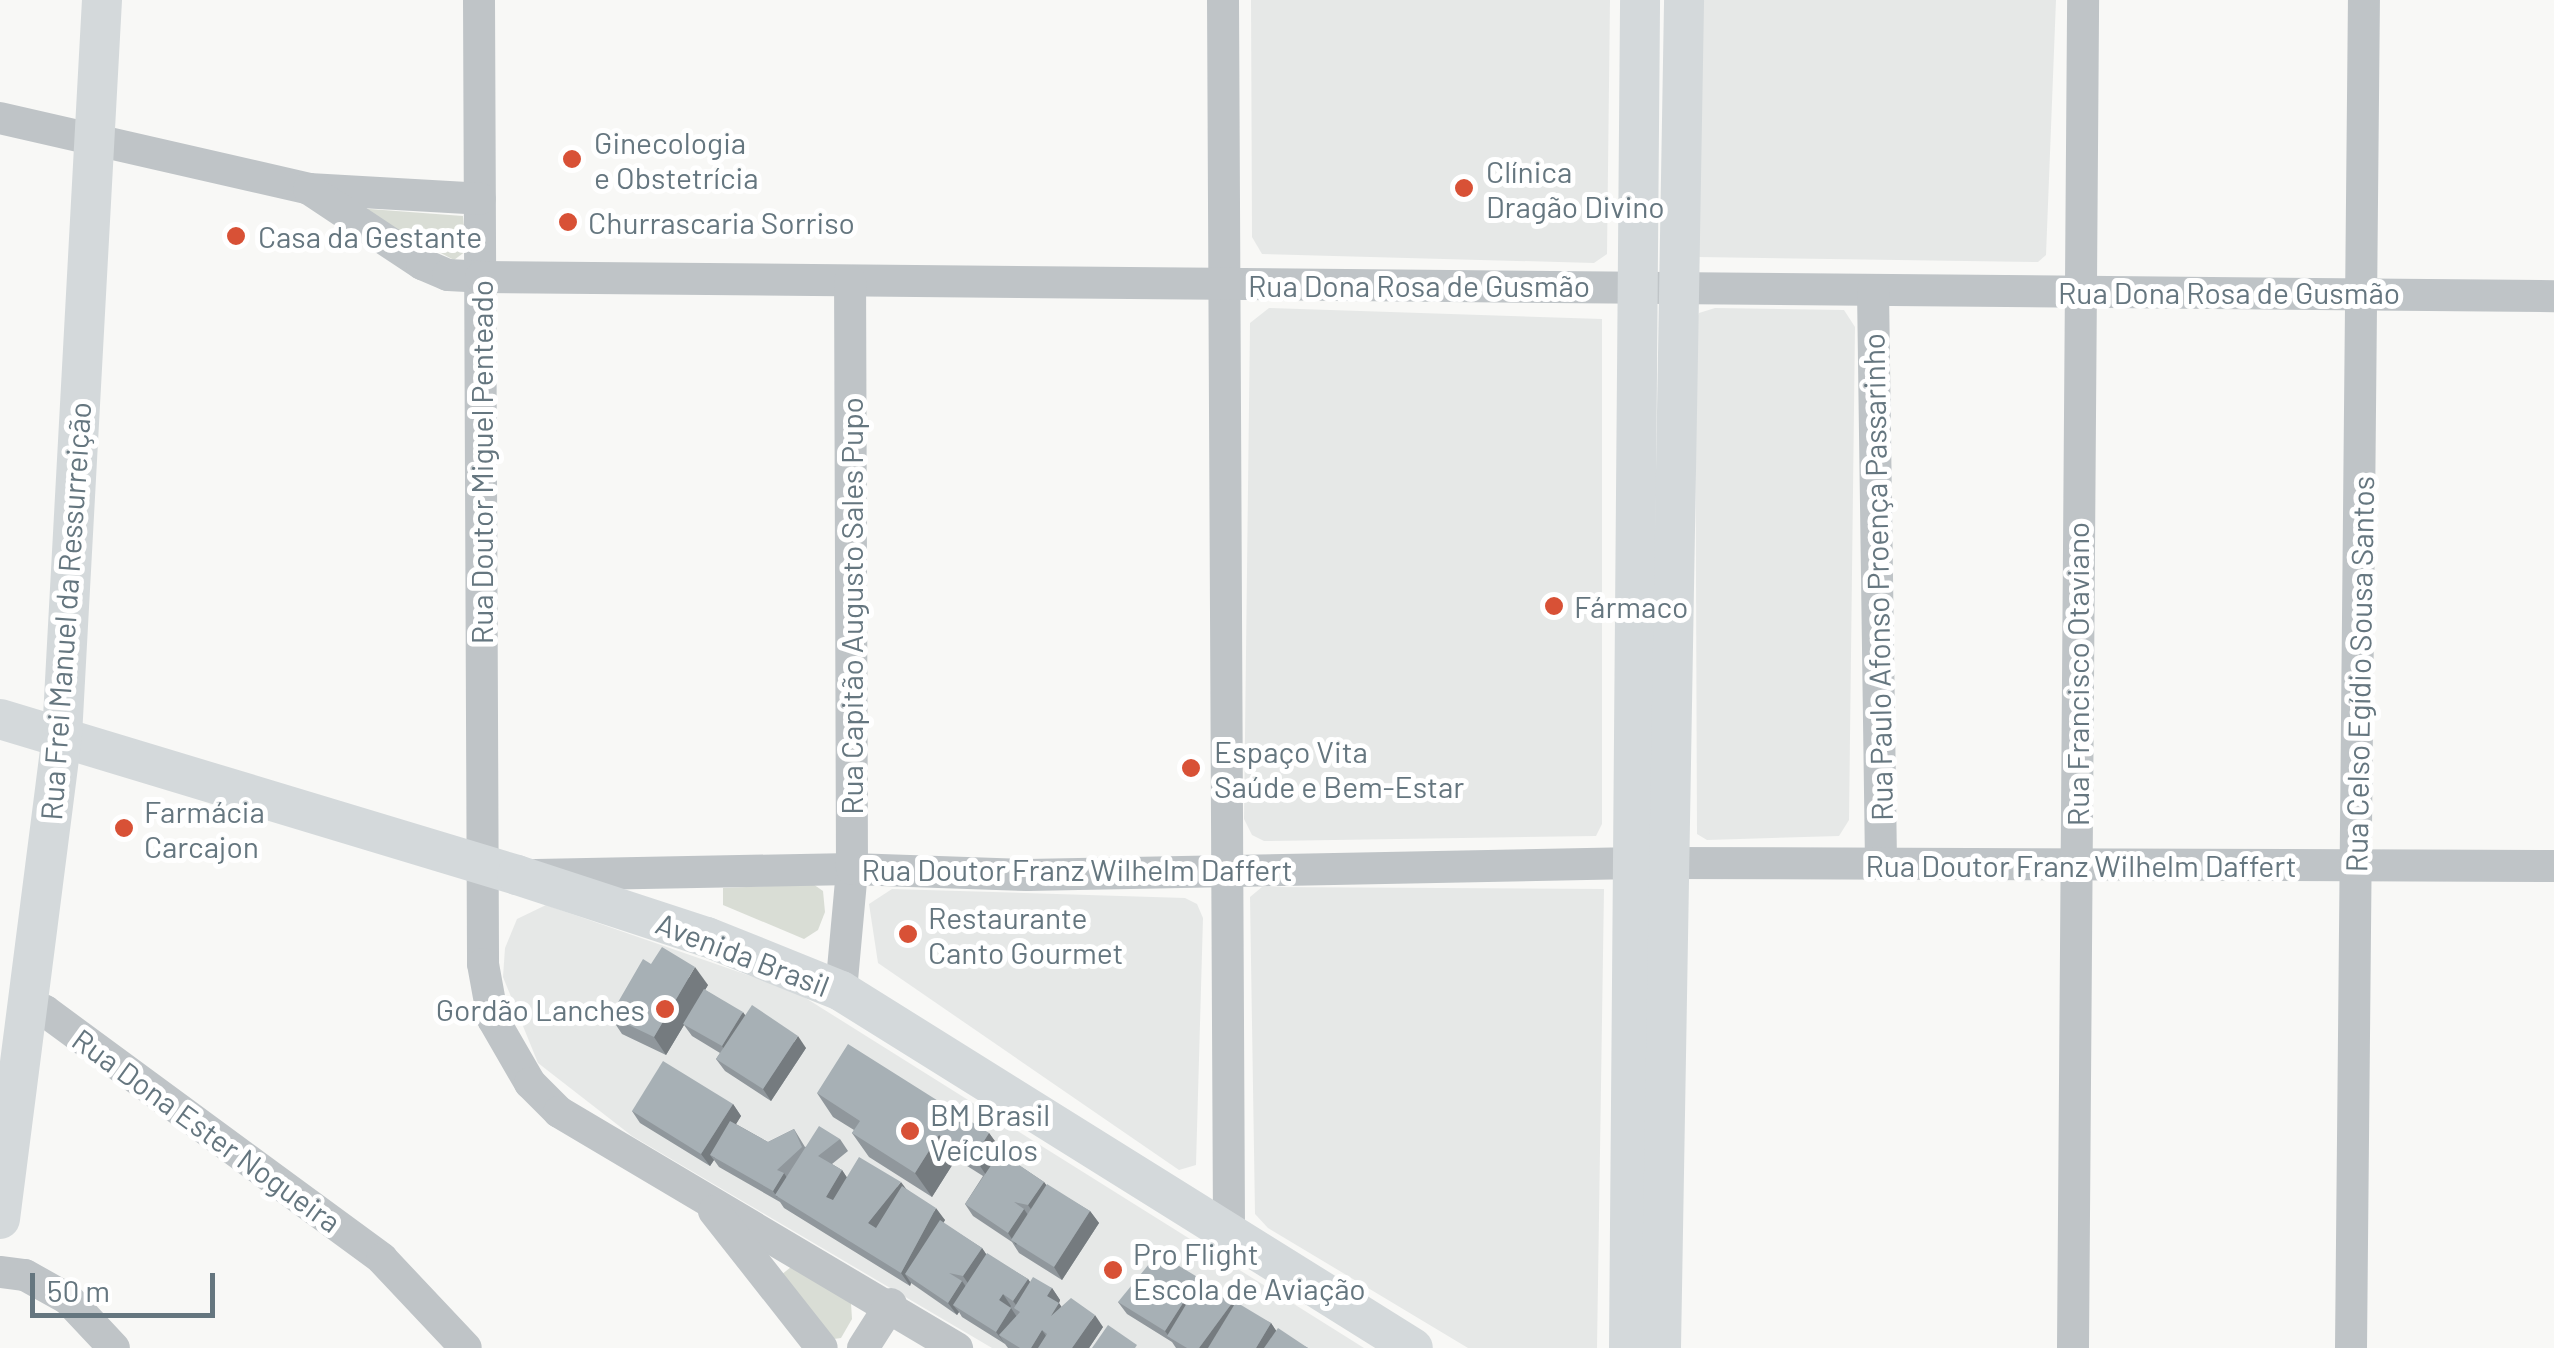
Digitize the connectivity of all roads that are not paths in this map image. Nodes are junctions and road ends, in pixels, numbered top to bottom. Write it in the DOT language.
graph roads {
  1 [pos="102,0"];
  2 [pos="479,0"];
  3 [pos="1223,0"];
  4 [pos="1640,0"];
  5 [pos="1684,0"];
  6 [pos="2082,0"];
  7 [pos="2364,0"];
  8 [pos="0,118"];
  9 [pos="94,141"];
  10 [pos="310,188"];
  11 [pos="480,199"];
  12 [pos="481,277"];
  13 [pos="850,281"];
  14 [pos="1226,284"];
  15 [pos="1639,288"];
  16 [pos="1681,288"];
  17 [pos="1873,290"];
  18 [pos="2080,292"];
  19 [pos="2363,293"];
  20 [pos="2554,296"];
  21 [pos="0,718"];
  22 [pos="62,736"];
  23 [pos="1653,863"];
  24 [pos="1881,864"];
  25 [pos="2076,864"];
  26 [pos="2554,866"];
  27 [pos="2356,868"];
  28 [pos="852,869"];
  29 [pos="499,870"];
  30 [pos="1224,870"];
  31 [pos="842,991"];
  32 [pos="27,1004"];
  33 [pos="702,1195"];
  34 [pos="0,1219"];
  35 [pos="1229,1234"];
  36 [pos="0,1272"];
  37 [pos="891,1304"];
  38 [pos="1637,1347"];
  39 [pos="114,1348"];
  40 [pos="466,1348"];
  41 [pos="822,1348"];
  42 [pos="863,1348"];
  43 [pos="957,1348"];
  44 [pos="1414,1348"];
  45 [pos="2073,1348"];
  46 [pos="2351,1348"];
  1 -- 9 [label="main road, Rua Frei Manuel da Ressurreição"];
  2 -- 11 [label="street, Rua Doutor Miguel Penteado"];
  3 -- 14 [label="street"];
  4 -- 15 [label="main road"];
  5 -- 16 [label="main road"];
  6 -- 18 [label="street, Rua Francisco Otaviano"];
  7 -- 19 [label="street, Rua Celso Egídio Sousa Santos"];
  8 -- 9 [label="street, Rua Dona Rosa de Gusmão"];
  9 -- 10 [label="street, Rua Dona Rosa de Gusmão"];
  9 -- 22 [label="main road, Rua Frei Manuel da Ressurreição"];
  10 -- 11 [label="street, Rua Dona Rosa de Gusmão"];
  10 -- 12 [label="street, Rua Dona Rosa de Gusmão"];
  11 -- 12 [label="street, Rua Doutor Miguel Penteado"];
  12 -- 13 [label="street, Rua Dona Rosa de Gusmão"];
  12 -- 29 [label="street, Rua Doutor Miguel Penteado"];
  13 -- 14 [label="street, Rua Dona Rosa de Gusmão"];
  13 -- 28 [label="street, Rua Capitão Augusto Sales Pupo"];
  14 -- 15 [label="street, Rua Dona Rosa de Gusmão"];
  14 -- 30 [label="street"];
  15 -- 16 [label="street, Rua Dona Rosa de Gusmão"];
  15 -- 23 [label="main road"];
  16 -- 17 [label="street, Rua Dona Rosa de Gusmão"];
  16 -- 23 [label="main road"];
  17 -- 18 [label="street, Rua Dona Rosa de Gusmão"];
  17 -- 24 [label="street, Rua Paulo Afonso Proença Passarinho"];
  18 -- 19 [label="street, Rua Dona Rosa de Gusmão"];
  18 -- 25 [label="street, Rua Francisco Otaviano"];
  19 -- 20 [label="street, Rua Dona Rosa de Gusmão"];
  19 -- 27 [label="street, Rua Celso Egídio Sousa Santos"];
  21 -- 22 [label="main road, Avenida Brasil"];
  22 -- 29 [label="main road, Avenida Brasil"];
  22 -- 32 [label="main road, Rua Frei Manuel da Ressurreição"];
  23 -- 24 [label="street, Rua Doutor Franz Wilhelm Daffert"];
  23 -- 30 [label="street, Rua Doutor Franz Wilhelm Daffert"];
  23 -- 38 [label="main road"];
  24 -- 25 [label="street, Rua Doutor Franz Wilhelm Daffert"];
  25 -- 27 [label="street, Rua Doutor Franz Wilhelm Daffert"];
  25 -- 45 [label="street, Rua Francisco Otaviano"];
  26 -- 27 [label="street, Rua Doutor Franz Wilhelm Daffert"];
  27 -- 46 [label="street, Rua Celso Egídio Sousa Santos"];
  28 -- 29 [label="street, Rua Doutor Franz Wilhelm Daffert"];
  28 -- 30 [label="street, Rua Doutor Franz Wilhelm Daffert"];
  28 -- 31 [label="street, Rua Capitão Augusto Sales Pupo"];
  29 -- 31 [label="main road, Avenida Brasil"];
  29 -- 33 [label="street, Rua Doutor Miguel Penteado"];
  30 -- 35 [label="street"];
  31 -- 35 [label="main road, Avenida Brasil"];
  32 -- 34 [label="main road, Rua Frei Manuel da Ressurreição"];
  32 -- 40 [label="street, Rua Dona Ester Nogueira"];
  33 -- 37 [label="street, Rua Doutor Miguel Penteado"];
  33 -- 41 [label="street"];
  35 -- 44 [label="main road, Avenida Brasil"];
  36 -- 39 [label="street"];
  37 -- 42 [label="street"];
  37 -- 43 [label="street, Rua Doutor Miguel Penteado"];
}
